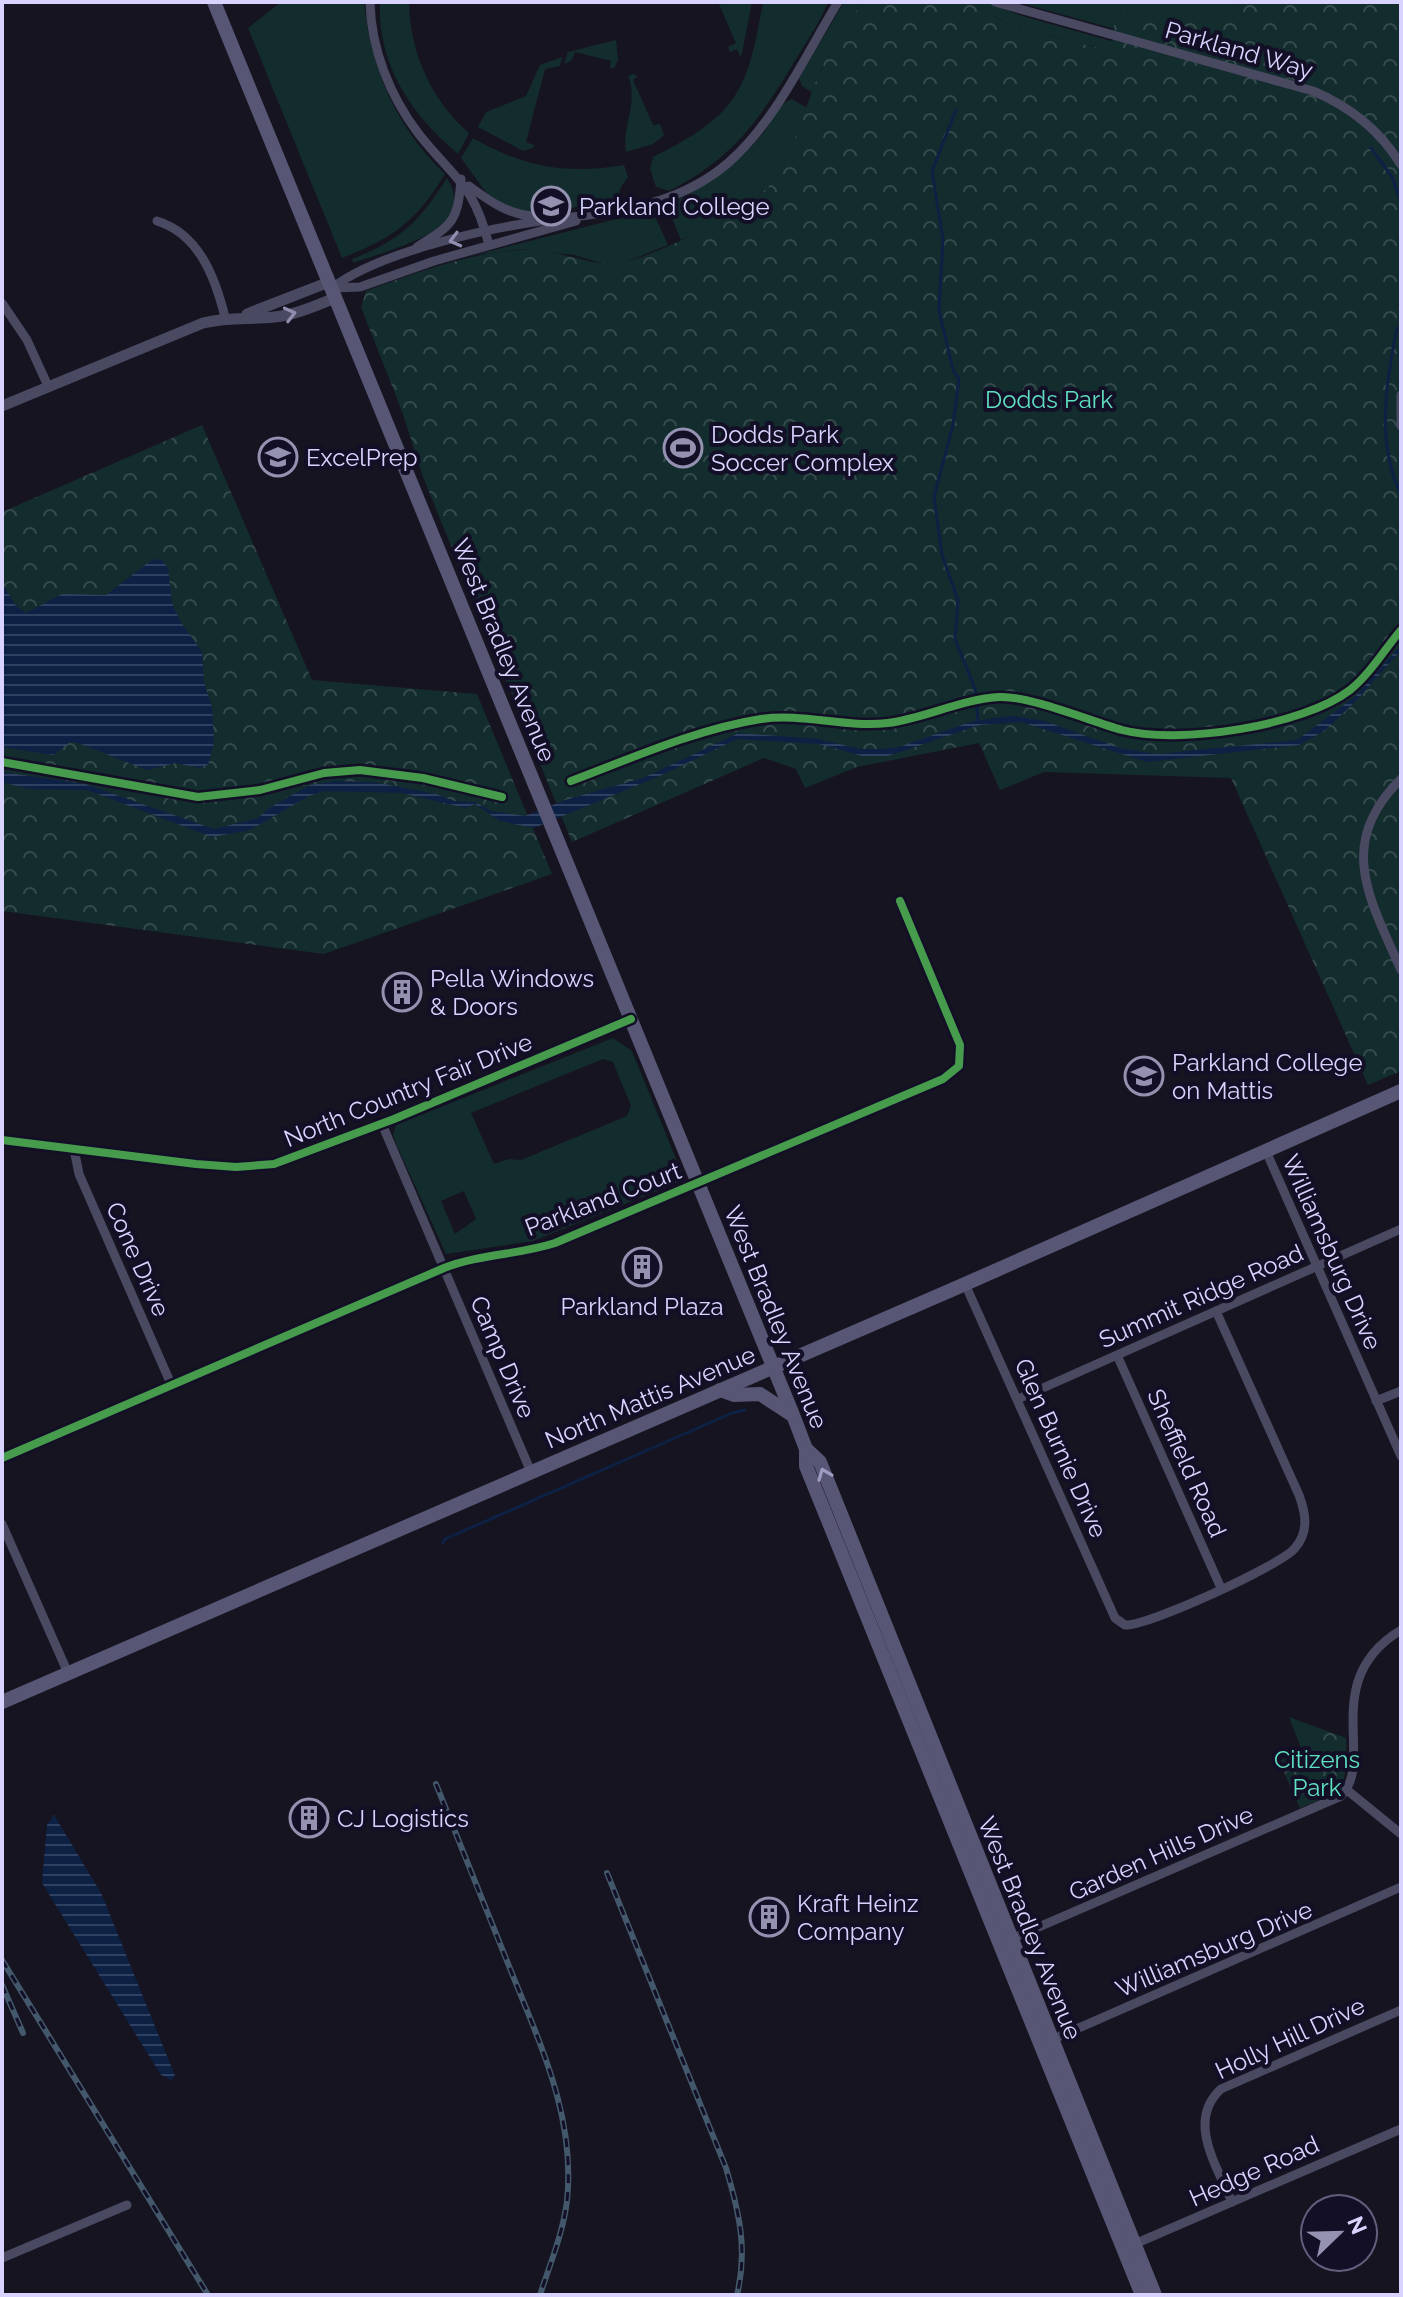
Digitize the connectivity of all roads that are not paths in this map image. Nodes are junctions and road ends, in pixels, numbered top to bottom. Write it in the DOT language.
graph roads {
  1 [pos="214,2"];
  2 [pos="370,2"];
  3 [pos="838,2"];
  4 [pos="995,2"];
  5 [pos="1401,165"];
  6 [pos="461,179"];
  7 [pos="587,217"];
  8 [pos="561,218"];
  9 [pos="157,221"];
  10 [pos="486,233"];
  11 [pos="489,245"];
  12 [pos="410,251"];
  13 [pos="332,289"];
  14 [pos="2,303"];
  15 [pos="242,316"];
  16 [pos="225,317"];
  17 [pos="48,386"];
  18 [pos="1401,395"];
  19 [pos="2,406"];
  20 [pos="1401,426"];
  21 [pos="1401,779"];
  22 [pos="900,901"];
  23 [pos="1401,970"];
  24 [pos="631,1019"];
  25 [pos="1401,1091"];
  26 [pos="382,1124"];
  27 [pos="2,1140"];
  28 [pos="74,1149"];
  29 [pos="1266,1151"];
  30 [pos="699,1184"];
  31 [pos="1401,1229"];
  32 [pos="1317,1266"];
  33 [pos="444,1268"];
  34 [pos="965,1284"];
  35 [pos="1216,1311"];
  36 [pos="1117,1355"];
  37 [pos="773,1367"];
  38 [pos="171,1384"];
  39 [pos="720,1390"];
  40 [pos="1401,1391"];
  41 [pos="1018,1399"];
  42 [pos="1376,1401"];
  43 [pos="793,1415"];
  44 [pos="1401,1456"];
  45 [pos="2,1458"];
  46 [pos="531,1472"];
  47 [pos="2,1524"];
  48 [pos="1221,1588"];
  49 [pos="1401,1630"];
  50 [pos="68,1673"];
  51 [pos="2,1702"];
  52 [pos="1347,1790"];
  53 [pos="1401,1834"];
  54 [pos="1401,1887"];
  55 [pos="1006,1942"];
  56 [pos="1401,2010"];
  57 [pos="1047,2042"];
  58 [pos="1401,2129"];
  59 [pos="1232,2202"];
  60 [pos="127,2205"];
  61 [pos="1129,2246"];
  62 [pos="2,2258"];
  63 [pos="1142,2295"];
  64 [pos="1155,2295"];
  1 -- 13 [label="main road, West Bradley Avenue"];
  2 -- 6 [label="street"];
  3 -- 7 [label="street"];
  4 -- 5 [label="street, Parkland Way"];
  6 -- 8 [label="street"];
  6 -- 10 [label="street"];
  6 -- 12 [label="street"];
  7 -- 8 [label="street"];
  7 -- 11 [label="street"];
  8 -- 10 [label="street"];
  9 -- 16 [label="street"];
  10 -- 11 [label="street"];
  10 -- 12 [label="street, one-way"];
  11 -- 13 [label="street"];
  12 -- 13 [label="street"];
  13 -- 15 [label="street"];
  15 -- 13 [label="street, one-way"];
  13 -- 24 [label="main road, West Bradley Avenue"];
  14 -- 17 [label="street"];
  15 -- 16 [label="street"];
  16 -- 17 [label="street"];
  17 -- 19 [label="street"];
  18 -- 20 [label="street"];
  21 -- 23 [label="street"];
  22 -- 30 [label="street, Parkland Court"];
  24 -- 26 [label="street, North Country Fair Drive"];
  24 -- 30 [label="main road, West Bradley Avenue"];
  25 -- 29 [label="main road, North Mattis Avenue"];
  26 -- 28 [label="street, North Country Fair Drive"];
  26 -- 33 [label="street, Camp Drive"];
  27 -- 28 [label="street, North Country Fair Drive"];
  28 -- 38 [label="street, Cone Drive"];
  29 -- 32 [label="street, Williamsburg Drive"];
  29 -- 34 [label="main road, North Mattis Avenue"];
  30 -- 33 [label="street, Parkland Court"];
  30 -- 37 [label="main road, West Bradley Avenue"];
  31 -- 32 [label="street, Summit Ridge Road"];
  32 -- 35 [label="street, Summit Ridge Road"];
  32 -- 42 [label="street, Williamsburg Drive"];
  33 -- 38 [label="street, Parkland Court"];
  33 -- 46 [label="street, Camp Drive"];
  34 -- 37 [label="main road, North Mattis Avenue"];
  34 -- 41 [label="street, Glen Burnie Drive"];
  35 -- 36 [label="street, Summit Ridge Road"];
  35 -- 48 [label="street"];
  36 -- 41 [label="street, Summit Ridge Road"];
  36 -- 48 [label="street, Sheffield Road"];
  37 -- 39 [label="main road, North Mattis Avenue"];
  37 -- 43 [label="main road, West Bradley Avenue"];
  38 -- 45 [label="street, Parkland Court"];
  39 -- 43 [label="main road"];
  39 -- 46 [label="main road, North Mattis Avenue"];
  40 -- 42 [label="street"];
  41 -- 48 [label="street, Glen Burnie Drive"];
  42 -- 44 [label="street, Williamsburg Drive"];
  43 -- 55 [label="main road, West Bradley Avenue"];
  46 -- 50 [label="main road, North Mattis Avenue"];
  47 -- 50 [label="street"];
  49 -- 52 [label="street"];
  50 -- 51 [label="main road, North Mattis Avenue"];
  52 -- 53 [label="street"];
  52 -- 55 [label="street, Garden Hills Drive"];
  54 -- 57 [label="street, Williamsburg Drive"];
  55 -- 57 [label="main road, West Bradley Avenue"];
  56 -- 59 [label="street, Holly Hill Drive"];
  57 -- 61 [label="main road, West Bradley Avenue"];
  58 -- 59 [label="street, Hedge Road"];
  59 -- 61 [label="street, Hedge Road"];
  60 -- 62 [label="street"];
  61 -- 63 [label="main road, West Bradley Avenue"];
  61 -- 64 [label="main road, West Bradley Avenue"];
}
